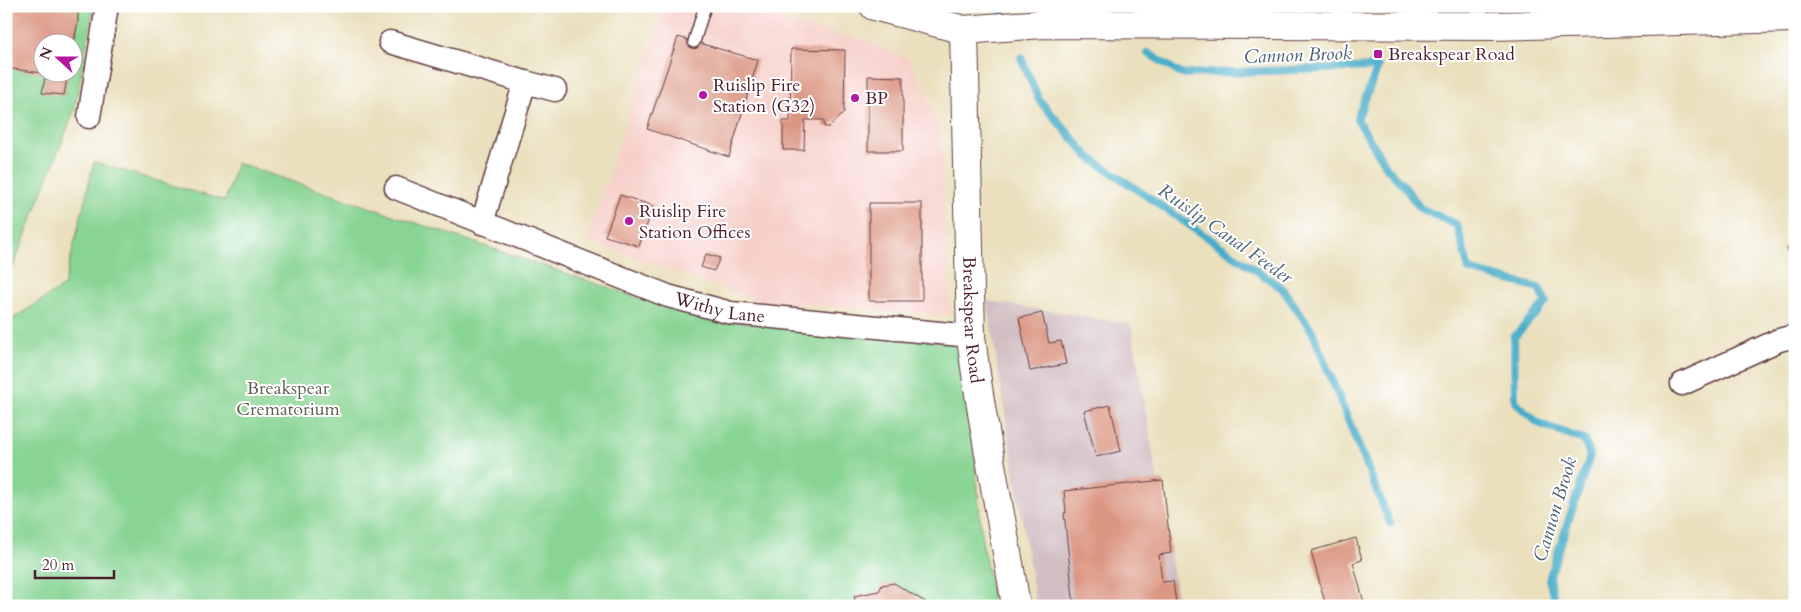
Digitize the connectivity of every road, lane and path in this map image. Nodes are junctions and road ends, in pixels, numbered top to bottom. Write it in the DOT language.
graph roads {
  1 [pos="107,6"];
  2 [pos="705,6"];
  3 [pos="874,6"];
  4 [pos="1795,18"];
  5 [pos="964,30"];
  6 [pos="390,42"];
  7 [pos="694,42"];
  8 [pos="525,82"];
  9 [pos="555,90"];
  10 [pos="89,117"];
  11 [pos="396,188"];
  12 [pos="482,222"];
  13 [pos="971,336"];
  14 [pos="1795,336"];
  15 [pos="1682,384"];
  16 [pos="1016,606"];
  1 -- 10 [label="street"];
  2 -- 7 [label="lane"];
  3 -- 5 [label="main road"];
  4 -- 5 [label="main road"];
  5 -- 13 [label="main road, Breakspear Road"];
  6 -- 8 [label="street"];
  8 -- 9 [label="street"];
  8 -- 12 [label="street"];
  11 -- 12 [label="street, Withy Lane"];
  12 -- 13 [label="street, Withy Lane"];
  13 -- 16 [label="main road, Breakspear Road"];
  14 -- 15 [label="street"];
}
